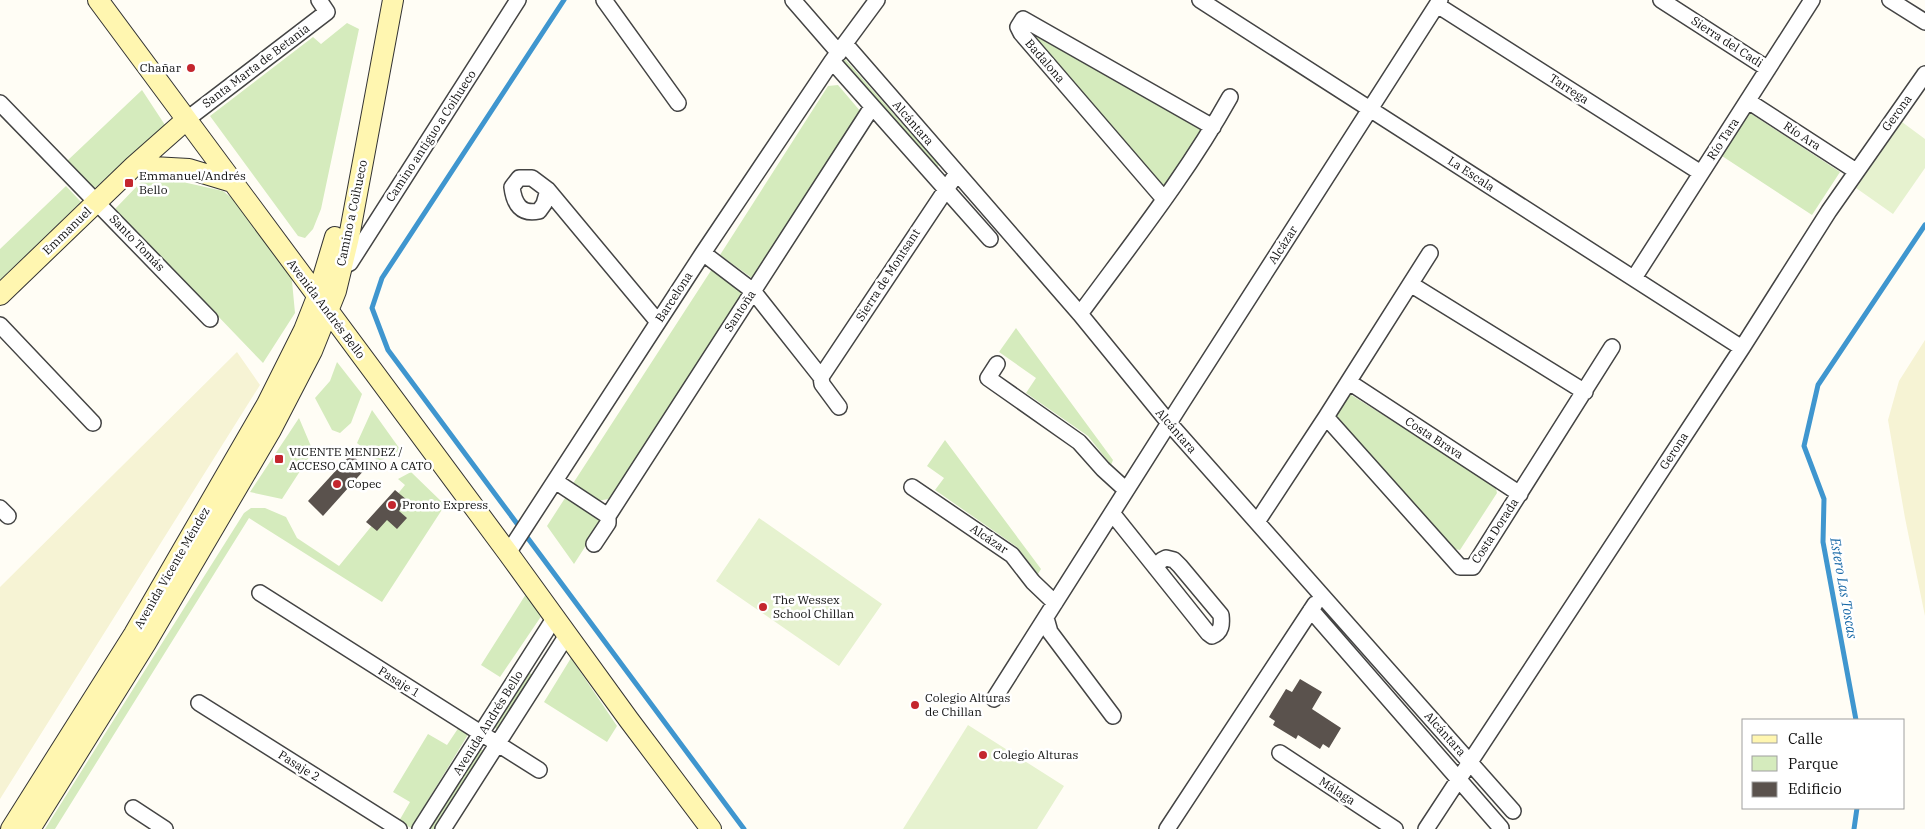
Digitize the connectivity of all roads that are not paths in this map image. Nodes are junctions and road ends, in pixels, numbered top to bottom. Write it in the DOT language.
graph roads {
  1 [pos="393,0"];
  2 [pos="518,0"];
  3 [pos="604,0"];
  4 [pos="793,0"];
  5 [pos="877,0"];
  6 [pos="1201,0"];
  7 [pos="1661,0"];
  8 [pos="1812,0"];
  9 [pos="1890,0"];
  10 [pos="102,1"];
  11 [pos="1439,2"];
  12 [pos="323,6"];
  13 [pos="1925,22"];
  14 [pos="839,53"];
  15 [pos="1768,69"];
  16 [pos="1925,74"];
  17 [pos="1230,98"];
  18 [pos="1748,101"];
  19 [pos="0,103"];
  20 [pos="678,103"];
  21 [pos="872,107"];
  22 [pos="1370,109"];
  23 [pos="186,120"];
  24 [pos="1213,127"];
  25 [pos="134,166"];
  26 [pos="1856,171"];
  27 [pos="957,173"];
  28 [pos="1701,173"];
  29 [pos="232,182"];
  30 [pos="945,189"];
  31 [pos="548,190"];
  32 [pos="1164,199"];
  33 [pos="97,202"];
  34 [pos="990,239"];
  35 [pos="703,253"];
  36 [pos="1430,253"];
  37 [pos="335,263"];
  38 [pos="297,270"];
  39 [pos="1634,278"];
  40 [pos="1412,285"];
  41 [pos="753,291"];
  42 [pos="0,296"];
  43 [pos="323,305"];
  44 [pos="1080,314"];
  45 [pos="210,319"];
  46 [pos="658,322"];
  47 [pos="0,325"];
  48 [pos="304,330"];
  49 [pos="347,336"];
  50 [pos="1612,347"];
  51 [pos="1742,348"];
  52 [pos="309,356"];
  53 [pos="997,364"];
  54 [pos="821,377"];
  55 [pos="1349,382"];
  56 [pos="1585,392"];
  57 [pos="839,407"];
  58 [pos="1326,417"];
  59 [pos="93,423"];
  60 [pos="1169,423"];
  61 [pos="555,481"];
  62 [pos="912,487"];
  63 [pos="1126,490"];
  64 [pos="1520,494"];
  65 [pos="1112,513"];
  66 [pos="608,516"];
  67 [pos="1257,522"];
  68 [pos="594,544"];
  69 [pos="513,545"];
  70 [pos="1155,568"];
  71 [pos="260,594"];
  72 [pos="1321,594"];
  73 [pos="1055,603"];
  74 [pos="1311,610"];
  75 [pos="555,617"];
  76 [pos="1046,618"];
  77 [pos="567,635"];
  78 [pos="994,699"];
  79 [pos="199,702"];
  80 [pos="1113,716"];
  81 [pos="481,733"];
  82 [pos="498,744"];
  83 [pos="1280,753"];
  84 [pos="1470,763"];
  85 [pos="539,770"];
  86 [pos="1459,780"];
  87 [pos="133,808"];
  88 [pos="1513,811"];
  89 [pos="1501,828"];
  90 [pos="10,829"];
  91 [pos="30,829"];
  92 [pos="166,829"];
  93 [pos="399,829"];
  94 [pos="420,829"];
  95 [pos="443,829"];
  96 [pos="711,829"];
  97 [pos="1167,829"];
  98 [pos="1395,829"];
  99 [pos="1426,829"];
  1 -- 37 [label="main road, Camino a Coihueco"];
  2 -- 37 [label="street, Camino antiguo a Coihueco"];
  3 -- 20 [label="street"];
  4 -- 14 [label="street, Alcántara"];
  5 -- 14 [label="street, Barcelona"];
  6 -- 22 [label="street, La Escala"];
  7 -- 15 [label="street, Sierra del Cadi"];
  8 -- 15 [label="street, Río Tara"];
  9 -- 13 [label="street"];
  10 -- 23 [label="main road, Avenida Andrés Bello"];
  11 -- 22 [label="street, Alcázar"];
  11 -- 28 [label="street, Tarrega"];
  12 -- 23 [label="street, Santa Marta de Betania"];
  14 -- 21 [label="street, Alcántara"];
  14 -- 27 [label="street, Alcántara"];
  14 -- 35 [label="street, Barcelona"];
  15 -- 18 [label="street, Río Tara"];
  16 -- 26 [label="street, Gerona"];
  17 -- 24 [label="street"];
  18 -- 26 [label="street, Río Ara"];
  18 -- 28 [label="street, Río Tara"];
  19 -- 33 [label="street, Santo Tomás"];
  21 -- 30 [label="street, Alcántara"];
  21 -- 41 [label="street, Santoña"];
  22 -- 39 [label="street, La Escala"];
  22 -- 60 [label="street, Alcázar"];
  23 -- 25 [label="main road, Emmanuel"];
  23 -- 29 [label="main road, Avenida Andrés Bello"];
  24 -- 32 [label="street"];
  24 -- 32 [label="street, Badalona"];
  25 -- 29 [label="main road"];
  25 -- 33 [label="main road, Emmanuel"];
  26 -- 51 [label="street, Gerona"];
  27 -- 30 [label="street, Sierra de Montsant"];
  27 -- 44 [label="street, Alcántara"];
  28 -- 39 [label="street, Río Tara"];
  29 -- 38 [label="main road, Avenida Andrés Bello"];
  30 -- 34 [label="street, Alcántara"];
  30 -- 54 [label="street, Sierra de Montsant"];
  31 -- 46 [label="street"];
  32 -- 44 [label="street"];
  33 -- 42 [label="main road, Emmanuel"];
  33 -- 45 [label="street, Santo Tomás"];
  35 -- 41 [label="street"];
  35 -- 46 [label="street, Barcelona"];
  36 -- 40 [label="street"];
  37 -- 38 [label="main road"];
  37 -- 43 [label="main road, Camino a Coihueco"];
  38 -- 43 [label="main road, Avenida Andrés Bello"];
  38 -- 48 [label="main road"];
  39 -- 51 [label="street, La Escala"];
  40 -- 55 [label="street"];
  40 -- 56 [label="street"];
  41 -- 54 [label="street"];
  41 -- 66 [label="street, Santoña"];
  43 -- 48 [label="main road, Avenida Vicente Méndez"];
  43 -- 49 [label="main road, Avenida Andrés Bello"];
  43 -- 52 [label="main road, Avenida Vicente Méndez"];
  44 -- 60 [label="street, Alcántara"];
  46 -- 61 [label="street, Barcelona"];
  47 -- 59 [label="street"];
  48 -- 90 [label="main road, Avenida Vicente Méndez"];
  49 -- 52 [label="main road"];
  49 -- 69 [label="main road, Avenida Andrés Bello"];
  50 -- 56 [label="street, Costa Dorada"];
  51 -- 84 [label="street, Gerona"];
  52 -- 91 [label="main road, Avenida Vicente Méndez"];
  53 -- 63 [label="street"];
  54 -- 57 [label="street"];
  55 -- 58 [label="street"];
  55 -- 64 [label="street, Costa Brava"];
  56 -- 64 [label="street, Costa Dorada"];
  58 -- 64 [label="street, Costa Dorada"];
  58 -- 67 [label="street"];
  60 -- 63 [label="street, Alcázar"];
  60 -- 67 [label="street, Alcántara"];
  61 -- 66 [label="street"];
  61 -- 69 [label="street, Barcelona"];
  62 -- 73 [label="street, Alcázar"];
  63 -- 65 [label="street, Alcázar"];
  65 -- 70 [label="street"];
  65 -- 73 [label="street, Alcázar"];
  66 -- 68 [label="street, Santoña"];
  67 -- 72 [label="street, Alcántara"];
  69 -- 75 [label="main road, Avenida Andrés Bello"];
  70 -- 70 [label="street"];
  71 -- 81 [label="street, Pasaje 1"];
  72 -- 74 [label="street"];
  72 -- 84 [label="street, Alcántara"];
  73 -- 76 [label="street, Alcázar"];
  74 -- 86 [label="street, Alcántara"];
  74 -- 97 [label="street"];
  75 -- 77 [label="main road, Avenida Andrés Bello"];
  75 -- 81 [label="street, Avenida Andrés Bello"];
  76 -- 78 [label="street, Alcázar"];
  76 -- 80 [label="street"];
  77 -- 82 [label="street, Avenida Andrés Bello"];
  77 -- 96 [label="main road, Avenida Andrés Bello"];
  79 -- 93 [label="street, Pasaje 2"];
  81 -- 82 [label="street, Pasaje 1"];
  81 -- 94 [label="street, Avenida Andrés Bello"];
  82 -- 85 [label="street, Pasaje 1"];
  82 -- 95 [label="street, Avenida Andrés Bello"];
  83 -- 98 [label="street, Málaga"];
  84 -- 86 [label="street, Gerona"];
  84 -- 88 [label="street, Alcántara"];
  86 -- 89 [label="street, Alcántara"];
  86 -- 99 [label="street, Gerona"];
  87 -- 92 [label="street"];
}
